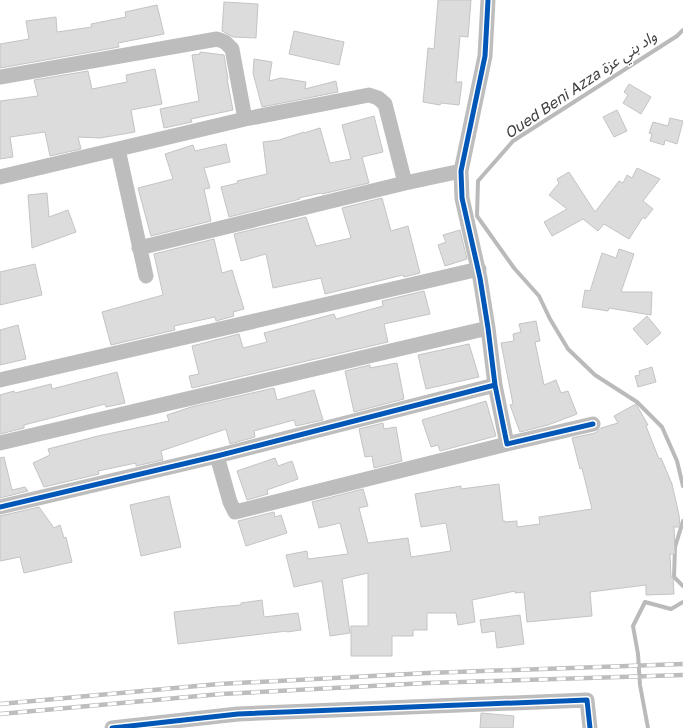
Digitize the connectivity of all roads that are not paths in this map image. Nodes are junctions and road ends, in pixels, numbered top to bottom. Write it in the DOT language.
graph roads {
  1 [pos="488,0"];
  2 [pos="0,77"];
  3 [pos="245,119"];
  4 [pos="118,148"];
  5 [pos="461,171"];
  6 [pos="0,177"];
  7 [pos="405,184"];
  8 [pos="139,248"];
  9 [pos="478,269"];
  10 [pos="146,276"];
  11 [pos="488,328"];
  12 [pos="0,380"];
  13 [pos="495,385"];
  14 [pos="593,424"];
  15 [pos="0,443"];
  16 [pos="507,444"];
  17 [pos="216,456"];
  18 [pos="0,507"];
  19 [pos="112,728"];
  20 [pos="590,728"];
  1 -- 5 [label="street"];
  2 -- 3 [label="street"];
  3 -- 4 [label="street"];
  3 -- 7 [label="street"];
  4 -- 6 [label="street"];
  4 -- 8 [label="street"];
  5 -- 7 [label="street"];
  5 -- 9 [label="street"];
  7 -- 8 [label="street"];
  8 -- 10 [label="street"];
  9 -- 11 [label="street"];
  9 -- 12 [label="street"];
  11 -- 13 [label="street"];
  11 -- 15 [label="street"];
  13 -- 16 [label="street"];
  13 -- 17 [label="street"];
  14 -- 16 [label="street"];
  16 -- 17 [label="street"];
  17 -- 18 [label="street"];
  19 -- 20 [label="street"];
}
